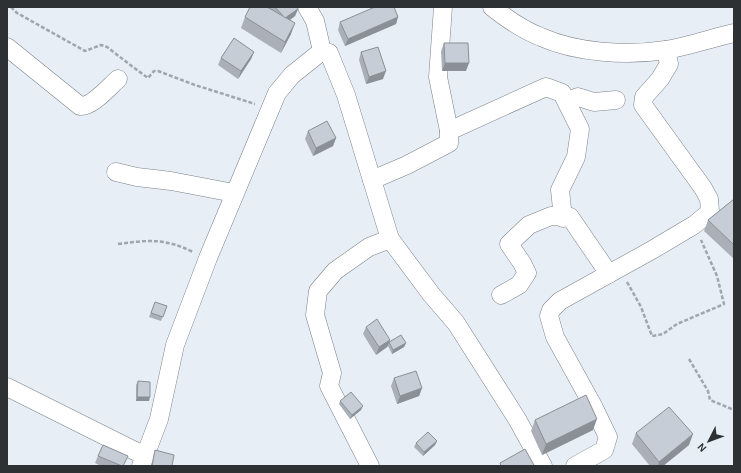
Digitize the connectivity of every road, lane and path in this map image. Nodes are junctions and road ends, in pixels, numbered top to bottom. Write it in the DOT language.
graph roads {
  1 [pos="11,7"];
  2 [pos="307,7"];
  3 [pos="443,7"];
  4 [pos="492,7"];
  5 [pos="734,33"];
  6 [pos="7,47"];
  7 [pos="666,50"];
  8 [pos="322,51"];
  9 [pos="118,79"];
  10 [pos="616,100"];
  11 [pos="567,102"];
  12 [pos="270,109"];
  13 [pos="449,131"];
  14 [pos="116,172"];
  15 [pos="372,180"];
  16 [pos="234,193"];
  17 [pos="563,218"];
  18 [pos="694,225"];
  19 [pos="390,239"];
  20 [pos="118,244"];
  21 [pos="207,260"];
  22 [pos="614,271"];
  23 [pos="501,295"];
  24 [pos="689,359"];
  25 [pos="7,387"];
  26 [pos="734,410"];
  27 [pos="143,461"];
  28 [pos="370,466"];
  29 [pos="543,466"];
  30 [pos="575,466"];
  1 -- 12 [label="path"];
  2 -- 8 [label="street"];
  3 -- 13 [label="street"];
  4 -- 7 [label="street"];
  5 -- 7 [label="street"];
  6 -- 9 [label="street"];
  7 -- 18 [label="street"];
  8 -- 12 [label="street"];
  8 -- 15 [label="street"];
  10 -- 11 [label="street"];
  11 -- 13 [label="street"];
  11 -- 17 [label="street"];
  12 -- 16 [label="street"];
  13 -- 15 [label="street"];
  14 -- 16 [label="street"];
  15 -- 19 [label="street"];
  16 -- 21 [label="street"];
  17 -- 22 [label="street"];
  17 -- 23 [label="street"];
  18 -- 22 [label="street"];
  18 -- 22 [label="path"];
  19 -- 28 [label="street"];
  19 -- 29 [label="street"];
  20 -- 21 [label="path"];
  21 -- 27 [label="street"];
  22 -- 30 [label="street"];
  24 -- 26 [label="path"];
  25 -- 27 [label="street"];
}
